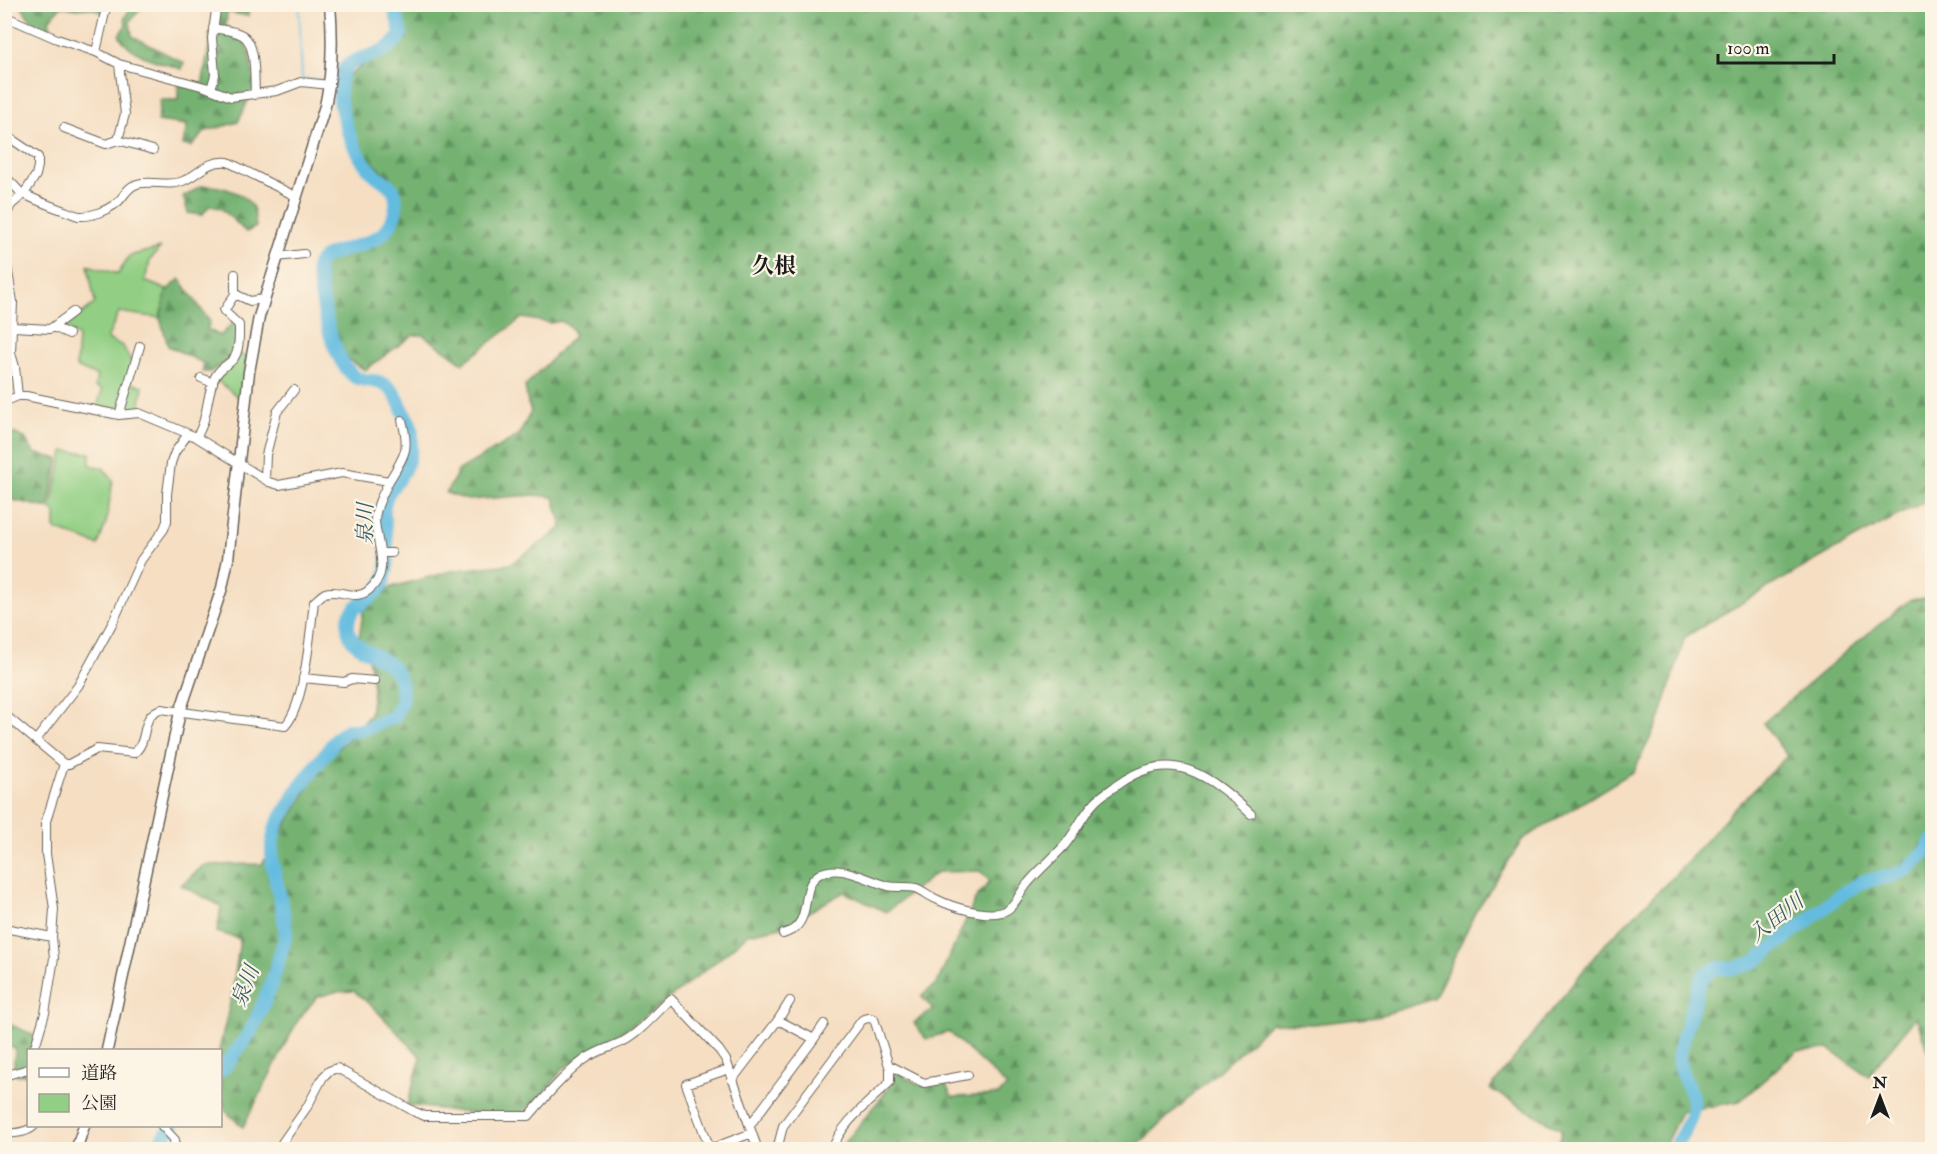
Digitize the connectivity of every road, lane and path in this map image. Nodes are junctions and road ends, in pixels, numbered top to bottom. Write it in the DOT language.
graph roads {
  1 [pos="107,4"];
  2 [pos="217,4"];
  3 [pos="330,4"];
  4 [pos="4,16"];
  5 [pos="213,28"];
  6 [pos="96,52"];
  7 [pos="118,64"];
  8 [pos="4,80"];
  9 [pos="330,85"];
  10 [pos="211,89"];
  11 [pos="4,92"];
  12 [pos="255,95"];
  13 [pos="64,128"];
  14 [pos="4,134"];
  15 [pos="118,140"];
  16 [pos="153,150"];
  17 [pos="4,175"];
  18 [pos="24,194"];
  19 [pos="297,197"];
  20 [pos="4,220"];
  21 [pos="4,248"];
  22 [pos="304,254"];
  23 [pos="277,257"];
  24 [pos="235,274"];
  25 [pos="235,294"];
  26 [pos="263,299"];
  27 [pos="73,312"];
  28 [pos="13,327"];
  29 [pos="53,327"];
  30 [pos="69,334"];
  31 [pos="140,346"];
  32 [pos="201,378"];
  33 [pos="213,383"];
  34 [pos="294,390"];
  35 [pos="18,396"];
  36 [pos="4,402"];
  37 [pos="118,415"];
  38 [pos="402,420"];
  39 [pos="192,436"];
  40 [pos="239,463"];
  41 [pos="264,479"];
  42 [pos="389,481"];
  43 [pos="381,553"];
  44 [pos="392,553"];
  45 [pos="303,678"];
  46 [pos="375,681"];
  47 [pos="180,712"];
  48 [pos="4,714"];
  49 [pos="36,740"];
  50 [pos="64,764"];
  51 [pos="1251,814"];
  52 [pos="4,928"];
  53 [pos="783,934"];
  54 [pos="52,937"];
  55 [pos="790,1001"];
  56 [pos="778,1020"];
  57 [pos="824,1024"];
  58 [pos="814,1040"];
  59 [pos="34,1049"];
  60 [pos="106,1049"];
  61 [pos="889,1065"];
  62 [pos="27,1069"];
  63 [pos="729,1069"];
  64 [pos="968,1075"];
  65 [pos="4,1076"];
  66 [pos="732,1080"];
  67 [pos="32,1127"];
  68 [pos="83,1127"];
  69 [pos="164,1127"];
  70 [pos="751,1129"];
  71 [pos="4,1134"];
  72 [pos="76,1149"];
  73 [pos="172,1149"];
  74 [pos="277,1149"];
  75 [pos="758,1149"];
  76 [pos="777,1149"];
  77 [pos="833,1149"];
  1 -- 6 [label="street"];
  2 -- 5 [label="street"];
  3 -- 9 [label="street"];
  4 -- 6 [label="street"];
  5 -- 10 [label="street"];
  5 -- 12 [label="street"];
  6 -- 7 [label="street"];
  7 -- 10 [label="street"];
  7 -- 15 [label="street"];
  8 -- 11 [label="street"];
  9 -- 12 [label="street"];
  9 -- 19 [label="street"];
  10 -- 12 [label="street"];
  13 -- 15 [label="street"];
  14 -- 18 [label="street"];
  15 -- 16 [label="street"];
  17 -- 18 [label="street"];
  18 -- 19 [label="street"];
  18 -- 20 [label="street"];
  19 -- 23 [label="street"];
  21 -- 28 [label="street"];
  22 -- 23 [label="street"];
  23 -- 26 [label="street"];
  24 -- 25 [label="street"];
  25 -- 26 [label="street"];
  25 -- 33 [label="street"];
  26 -- 40 [label="street"];
  27 -- 29 [label="street"];
  28 -- 29 [label="street"];
  28 -- 35 [label="street"];
  29 -- 30 [label="street"];
  31 -- 37 [label="street"];
  32 -- 33 [label="street"];
  33 -- 39 [label="street"];
  34 -- 41 [label="street"];
  35 -- 36 [label="street"];
  35 -- 37 [label="street"];
  37 -- 39 [label="street"];
  38 -- 42 [label="street"];
  39 -- 40 [label="street"];
  39 -- 49 [label="street"];
  40 -- 41 [label="street"];
  40 -- 47 [label="street"];
  41 -- 42 [label="street"];
  42 -- 43 [label="street"];
  43 -- 44 [label="street"];
  43 -- 45 [label="street"];
  45 -- 46 [label="street"];
  45 -- 47 [label="street"];
  47 -- 50 [label="street"];
  47 -- 60 [label="street"];
  48 -- 49 [label="street"];
  49 -- 50 [label="street"];
  50 -- 54 [label="street"];
  51 -- 53 [label="street"];
  52 -- 54 [label="street"];
  54 -- 59 [label="street"];
  55 -- 56 [label="street"];
  56 -- 58 [label="street"];
  56 -- 66 [label="street"];
  57 -- 58 [label="street"];
  58 -- 70 [label="street"];
  61 -- 64 [label="street"];
  61 -- 76 [label="street"];
  61 -- 77 [label="street"];
  62 -- 65 [label="street"];
  63 -- 66 [label="street"];
  63 -- 70 [label="street"];
  63 -- 74 [label="street"];
  66 -- 70 [label="street"];
  67 -- 71 [label="street"];
  68 -- 72 [label="street"];
  69 -- 73 [label="street"];
  70 -- 75 [label="street"];
}
